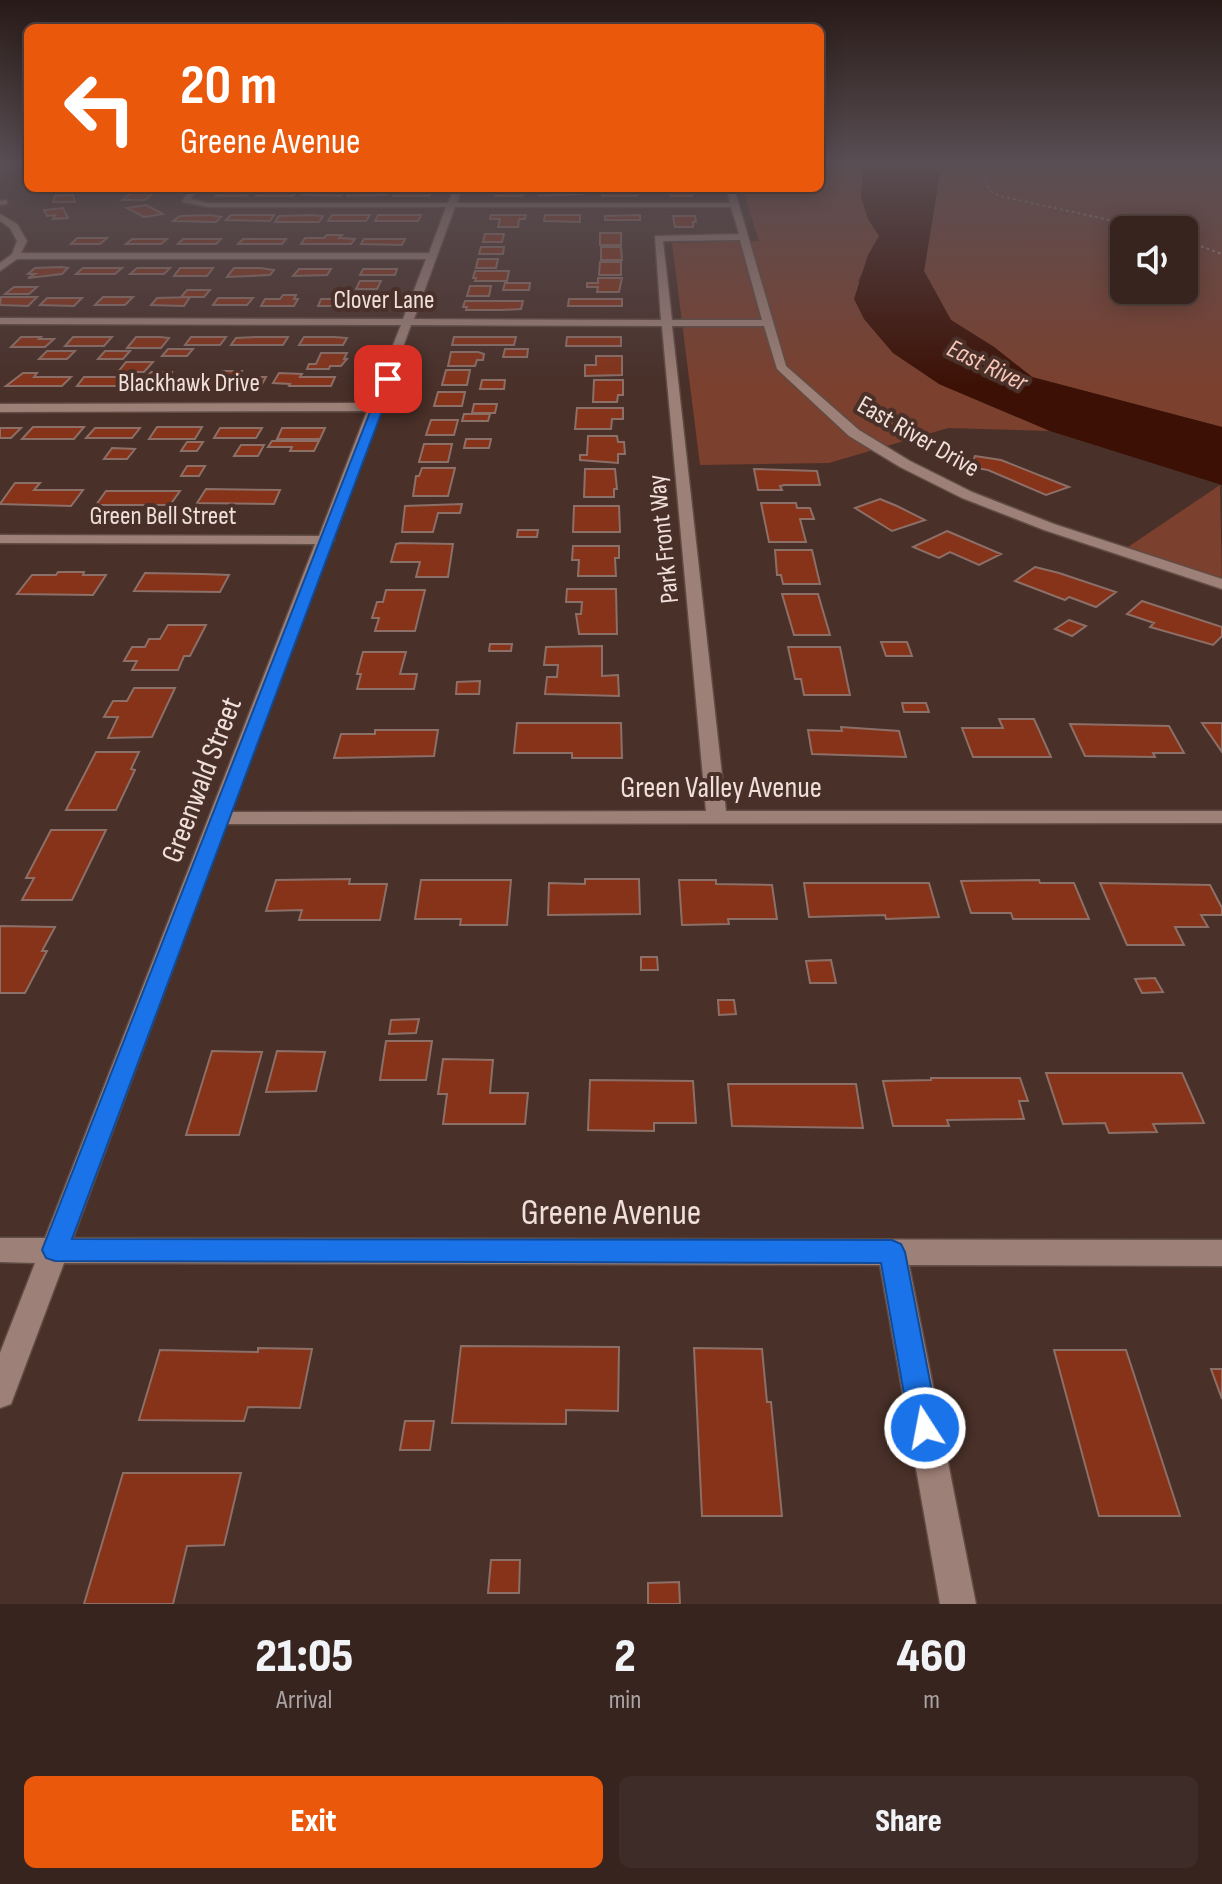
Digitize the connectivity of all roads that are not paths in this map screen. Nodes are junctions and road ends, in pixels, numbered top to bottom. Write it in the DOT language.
graph roads {
  1 [pos="22,239"];
  2 [pos="440,239"];
  3 [pos="658,239"];
  4 [pos="746,239"];
  5 [pos="15,256"];
  6 [pos="434,256"];
  7 [pos="0,268"];
  8 [pos="0,321"];
  9 [pos="409,322"];
  10 [pos="666,323"];
  11 [pos="769,323"];
  12 [pos="378,407"];
  13 [pos="0,408"];
  14 [pos="0,539"];
  15 [pos="327,540"];
  16 [pos="1222,584"];
  17 [pos="1222,817"];
  18 [pos="220,818"];
  19 [pos="717,818"];
  20 [pos="0,1250"];
  21 [pos="55,1250"];
  22 [pos="892,1252"];
  23 [pos="1222,1253"];
  24 [pos="0,1393"];
  25 [pos="958,1604"];
  1 -- 5 [label="street"];
  2 -- 6 [label="street, Greenwald Street"];
  3 -- 10 [label="street, Park Front Way"];
  4 -- 11 [label="street, East River Drive"];
  5 -- 6 [label="street"];
  5 -- 7 [label="street"];
  6 -- 9 [label="street, Greenwald Street"];
  8 -- 9 [label="street, Clover Lane"];
  9 -- 10 [label="street, Clover Lane"];
  9 -- 12 [label="street, Greenwald Street"];
  10 -- 11 [label="street, Clover Lane"];
  10 -- 19 [label="street, Park Front Way"];
  11 -- 16 [label="street, East River Drive"];
  12 -- 13 [label="street, Blackhawk Drive"];
  12 -- 15 [label="street, Greenwald Street"];
  14 -- 15 [label="street, Green Bell Street"];
  15 -- 18 [label="street, Greenwald Street"];
  17 -- 19 [label="street, Green Valley Avenue"];
  18 -- 19 [label="street, Green Valley Avenue"];
  18 -- 21 [label="street, Greenwald Street"];
  20 -- 21 [label="street, Greene Avenue"];
  21 -- 22 [label="street, Greene Avenue"];
  21 -- 24 [label="street, Greenwald Street"];
  22 -- 23 [label="street, Greene Avenue"];
  22 -- 25 [label="street"];
}
